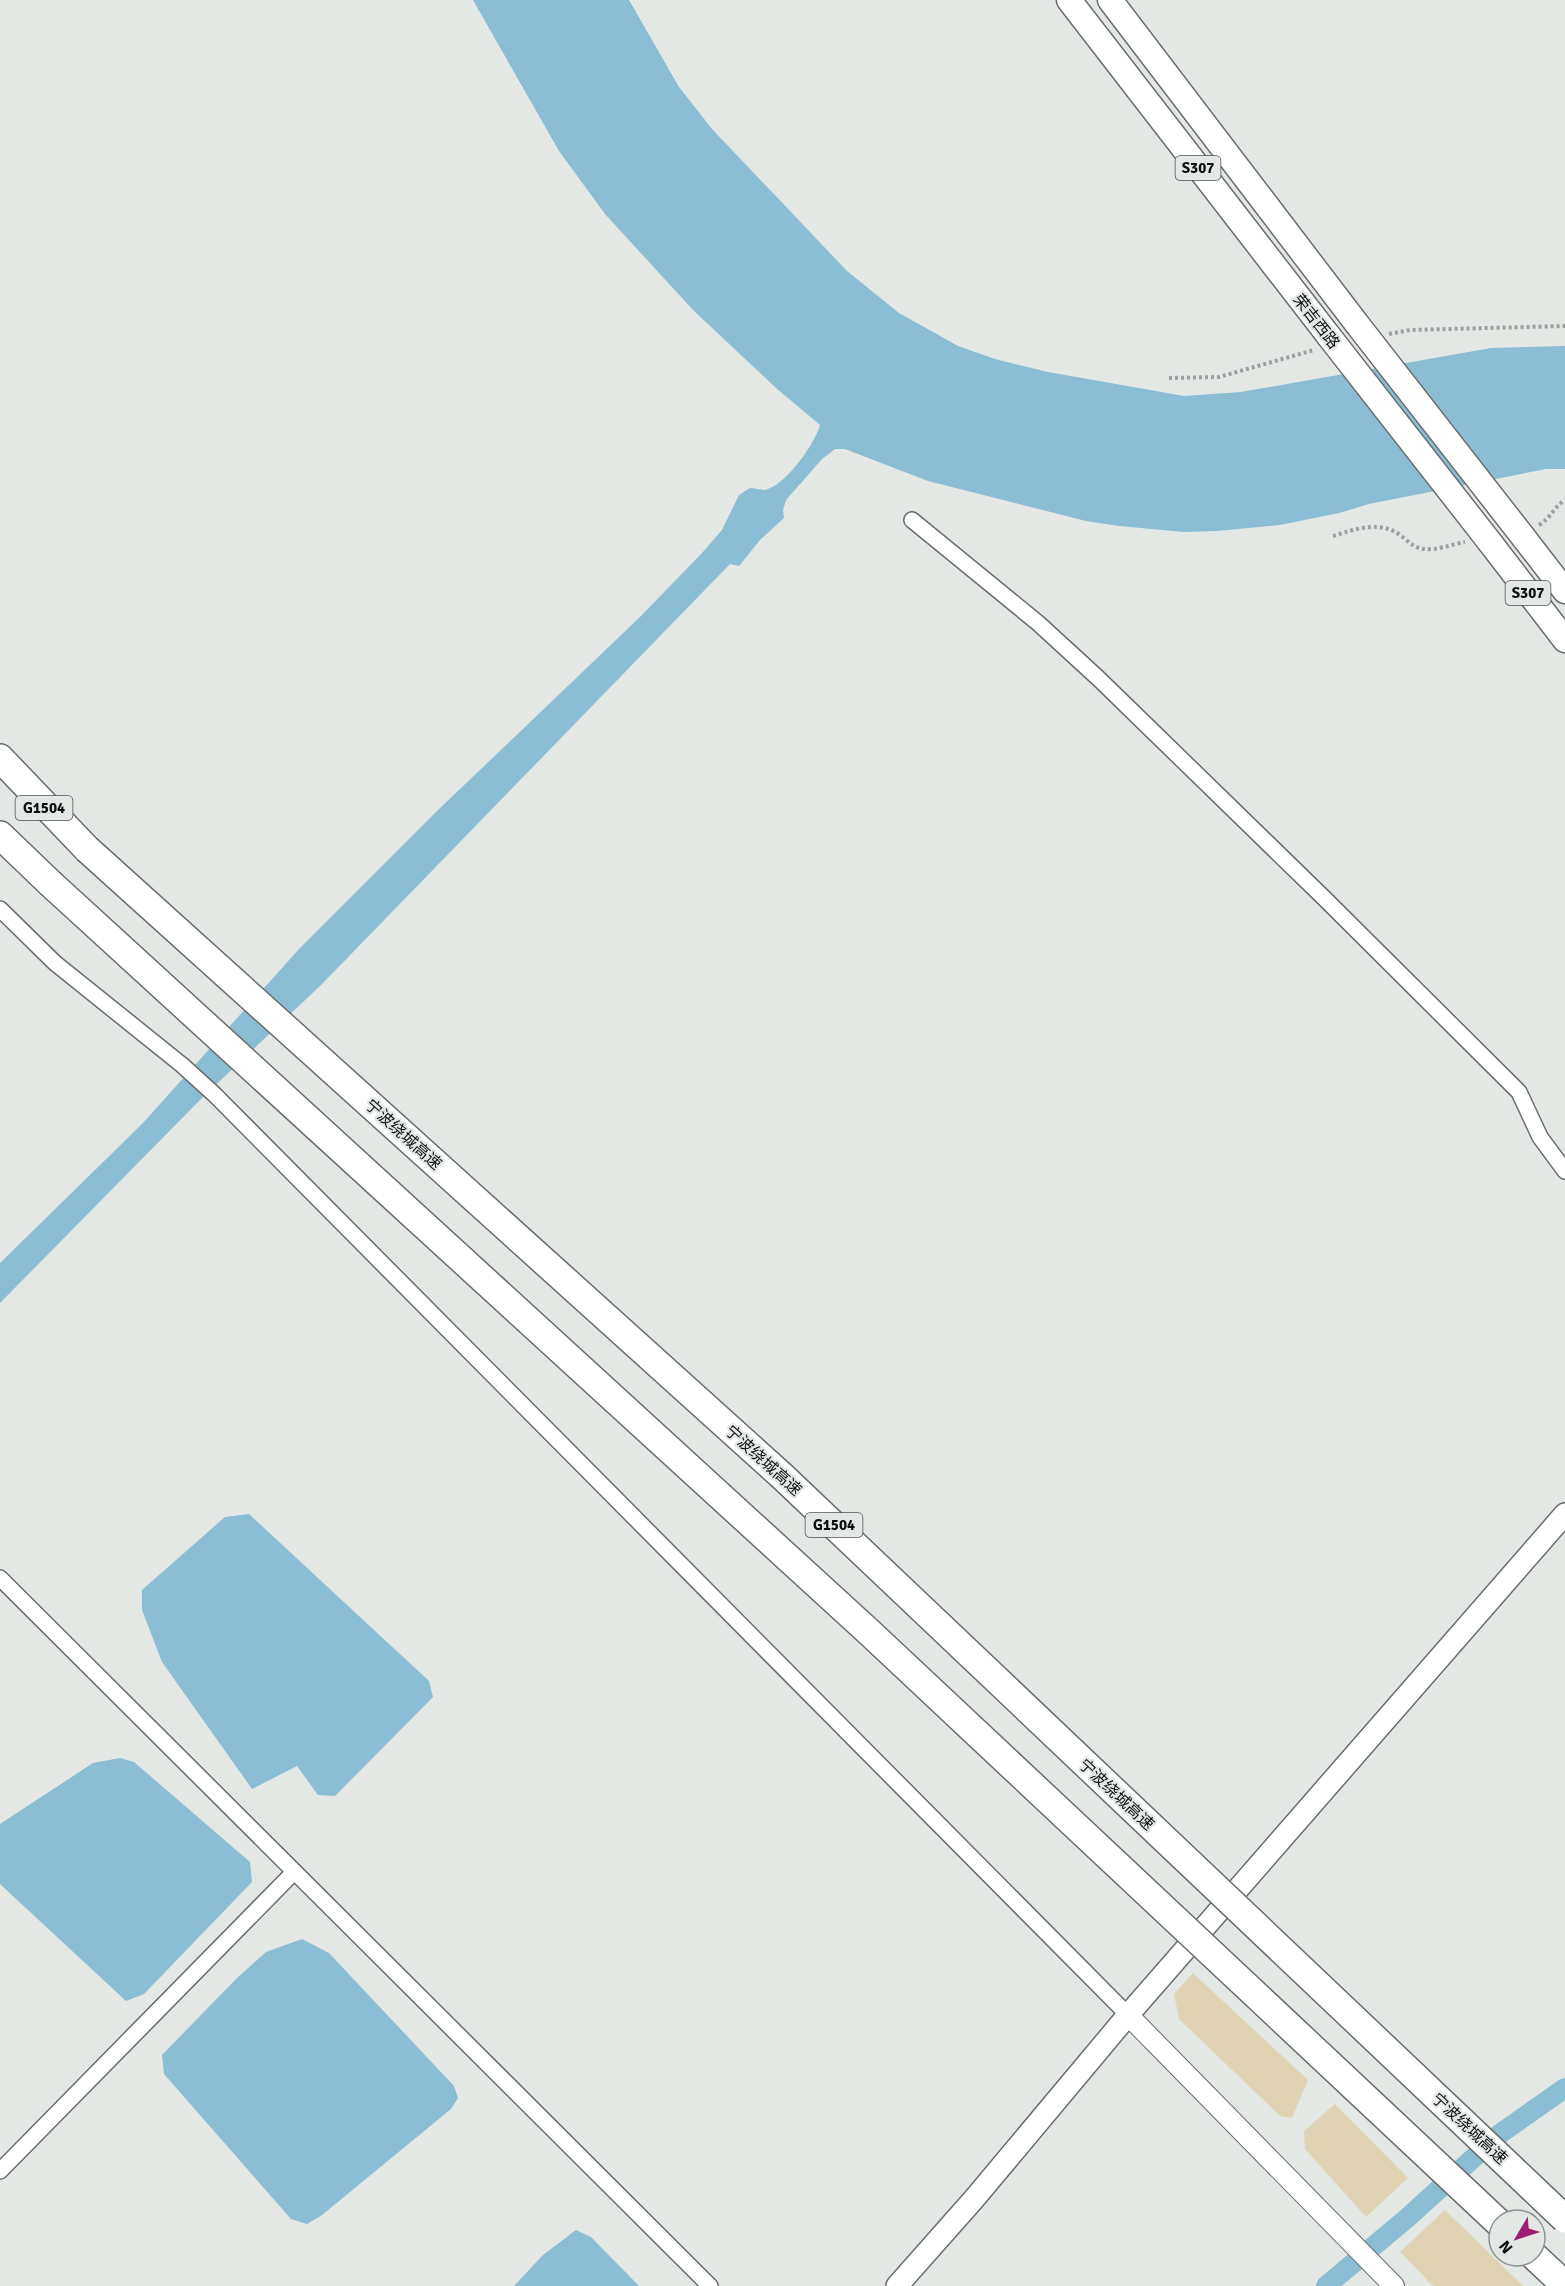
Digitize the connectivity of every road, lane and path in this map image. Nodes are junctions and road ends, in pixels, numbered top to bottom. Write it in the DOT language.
graph roads {
  1 [pos="1069,0"];
  2 [pos="1110,0"];
  3 [pos="1565,500"];
  4 [pos="912,520"];
  5 [pos="1531,532"];
  6 [pos="1333,536"];
  7 [pos="1481,543"];
  8 [pos="1565,591"];
  9 [pos="1565,640"];
  10 [pos="0,758"];
  11 [pos="0,768"];
  12 [pos="0,834"];
  13 [pos="87,849"];
  14 [pos="0,909"];
  15 [pos="1565,1171"];
  16 [pos="1565,1514"];
  17 [pos="0,1578"];
  18 [pos="294,1872"];
  19 [pos="1128,2015"];
  20 [pos="0,2171"];
  21 [pos="1487,2212"];
  22 [pos="1565,2219"];
  23 [pos="1547,2268"];
  24 [pos="1565,2285"];
  25 [pos="710,2286"];
  26 [pos="897,2286"];
  27 [pos="1394,2286"];
  1 -- 7 [label="main road, 荣吉西路 / S307, bridge"];
  2 -- 5 [label="main road, 荣吉西路 / S307, bridge"];
  3 -- 5 [label="path"];
  4 -- 15 [label="street"];
  5 -- 8 [label="main road, 荣吉西路 / S307"];
  6 -- 7 [label="path"];
  7 -- 9 [label="main road, 荣吉西路 / S307"];
  10 -- 13 [label="highway"];
  11 -- 13 [label="highway, 宁波绕城高速 / G1504"];
  12 -- 21 [label="highway, G1504, bridge"];
  13 -- 22 [label="highway, 宁波绕城高速 / G1504, bridge"];
  14 -- 19 [label="street"];
  16 -- 19 [label="main road"];
  17 -- 18 [label="street"];
  18 -- 20 [label="street"];
  18 -- 25 [label="street"];
  19 -- 26 [label="main road"];
  19 -- 27 [label="street"];
  23 -- 24 [label="highway"];
}
